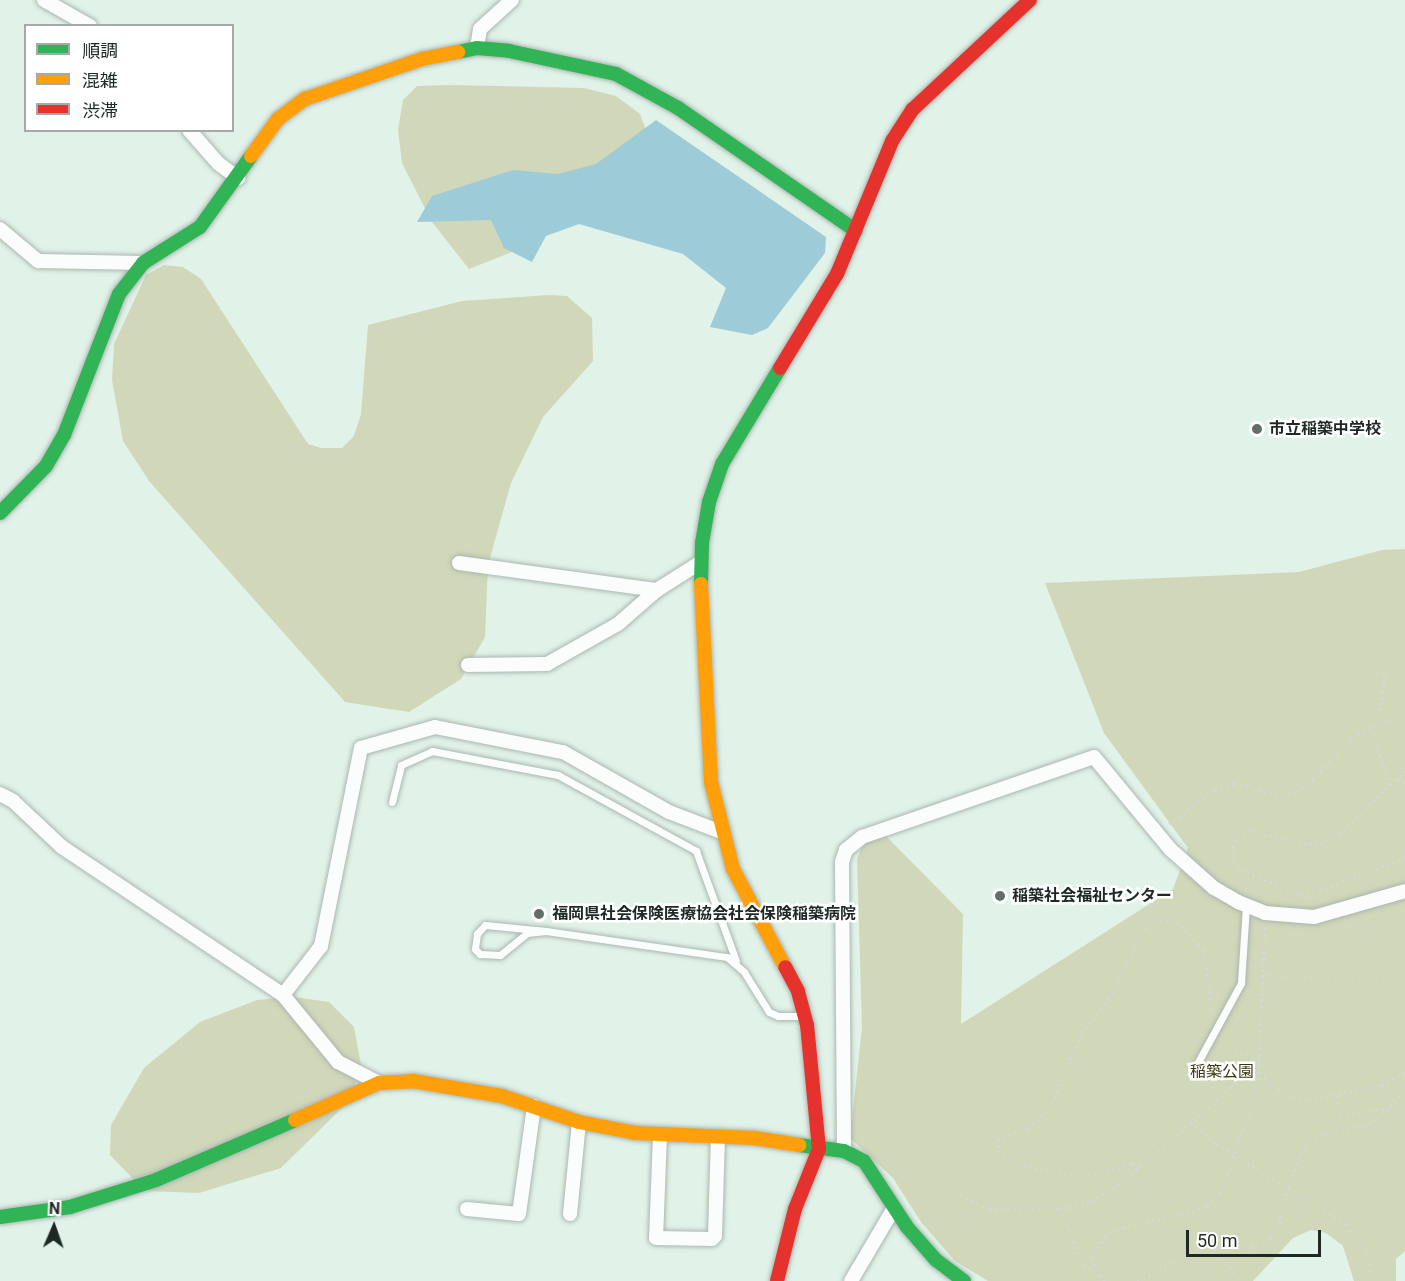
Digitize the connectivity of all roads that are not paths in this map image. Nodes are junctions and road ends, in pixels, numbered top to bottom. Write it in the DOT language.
graph roads {
  1 [pos="44,0"];
  2 [pos="512,0"];
  3 [pos="1030,0"];
  4 [pos="86,24"];
  5 [pos="477,48"];
  6 [pos="191,132"];
  7 [pos="238,178"];
  8 [pos="0,229"];
  9 [pos="856,231"];
  10 [pos="143,263"];
  11 [pos="0,513"];
  12 [pos="459,562"];
  13 [pos="701,562"];
  14 [pos="657,590"];
  15 [pos="468,665"];
  16 [pos="0,794"];
  17 [pos="392,802"];
  18 [pos="721,832"];
  19 [pos="1405,891"];
  20 [pos="1246,905"];
  21 [pos="546,931"];
  22 [pos="736,961"];
  23 [pos="283,995"];
  24 [pos="805,1016"];
  25 [pos="1198,1062"];
  26 [pos="379,1083"];
  27 [pos="534,1107"];
  28 [pos="579,1122"];
  29 [pos="660,1135"];
  30 [pos="718,1137"];
  31 [pos="819,1149"];
  32 [pos="844,1151"];
  33 [pos="894,1208"];
  34 [pos="467,1209"];
  35 [pos="570,1214"];
  36 [pos="0,1216"];
  37 [pos="777,1281"];
  38 [pos="851,1281"];
  39 [pos="964,1281"];
  1 -- 4 [label="street"];
  2 -- 5 [label="street"];
  3 -- 9 [label="street"];
  5 -- 7 [label="street"];
  5 -- 9 [label="street"];
  6 -- 7 [label="street"];
  7 -- 10 [label="street"];
  8 -- 10 [label="street"];
  9 -- 13 [label="street"];
  10 -- 11 [label="street"];
  12 -- 14 [label="street"];
  13 -- 14 [label="street"];
  13 -- 18 [label="street"];
  14 -- 15 [label="street"];
  16 -- 23 [label="street"];
  17 -- 22 [label="lane"];
  18 -- 23 [label="street"];
  18 -- 24 [label="street"];
  19 -- 20 [label="street"];
  20 -- 25 [label="lane"];
  20 -- 32 [label="street"];
  21 -- 21 [label="lane"];
  21 -- 22 [label="lane"];
  22 -- 24 [label="lane"];
  23 -- 26 [label="street"];
  24 -- 31 [label="street"];
  26 -- 27 [label="street"];
  26 -- 36 [label="street"];
  27 -- 28 [label="street"];
  27 -- 34 [label="street"];
  28 -- 29 [label="street"];
  28 -- 35 [label="street"];
  29 -- 30 [label="street"];
  29 -- 30 [label="street"];
  30 -- 31 [label="street"];
  31 -- 32 [label="street"];
  31 -- 37 [label="street"];
  32 -- 33 [label="street"];
  33 -- 38 [label="street"];
  33 -- 39 [label="street"];
}
